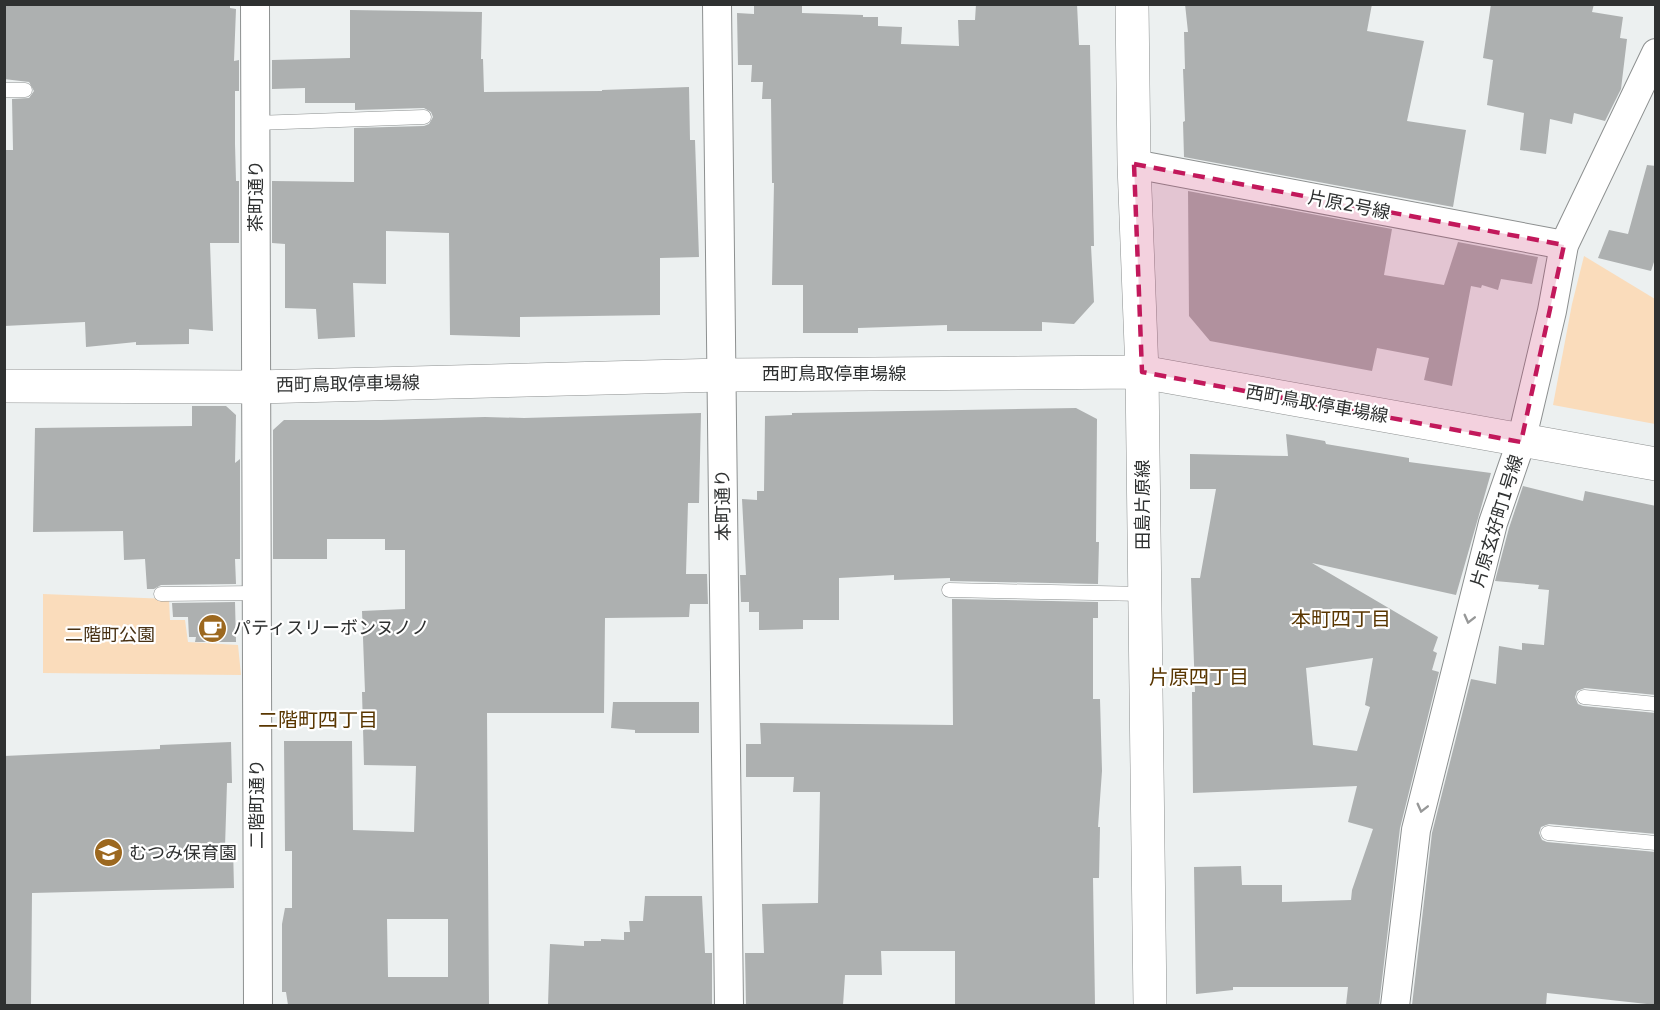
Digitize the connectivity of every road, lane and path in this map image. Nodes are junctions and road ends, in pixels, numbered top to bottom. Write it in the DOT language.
graph roads {
  1 [pos="255,4"];
  2 [pos="717,4"];
  3 [pos="1132,4"];
  4 [pos="1656,53"];
  5 [pos="4,90"];
  6 [pos="25,90"];
  7 [pos="424,117"];
  8 [pos="255,123"];
  9 [pos="1134,164"];
  10 [pos="1564,245"];
  11 [pos="1142,372"];
  12 [pos="722,375"];
  13 [pos="4,386"];
  14 [pos="257,387"];
  15 [pos="1521,442"];
  16 [pos="1656,465"];
  17 [pos="949,590"];
  18 [pos="257,593"];
  19 [pos="161,594"];
  20 [pos="1144,594"];
  21 [pos="1584,697"];
  22 [pos="1656,704"];
  23 [pos="1548,833"];
  24 [pos="1656,843"];
  25 [pos="258,1005"];
  26 [pos="729,1005"];
  27 [pos="1150,1005"];
  28 [pos="1395,1005"];
  1 -- 8 [label="street, 茶町通り"];
  2 -- 12 [label="street, 本町通り"];
  3 -- 9 [label="main road, 田島片原線"];
  4 -- 10 [label="street, 片原玄好町1号線"];
  5 -- 6 [label="lane"];
  7 -- 8 [label="lane"];
  8 -- 14 [label="street, 茶町通り"];
  9 -- 10 [label="street, 片原2号線"];
  9 -- 11 [label="main road, 田島片原線"];
  10 -- 15 [label="street, 片原玄好町1号線"];
  11 -- 12 [label="main road, 西町鳥取停車場線"];
  11 -- 15 [label="main road, 西町鳥取停車場線"];
  11 -- 20 [label="main road, 田島片原線"];
  12 -- 14 [label="main road, 西町鳥取停車場線"];
  12 -- 26 [label="street, 本町通り"];
  13 -- 14 [label="main road, 西町鳥取停車場線"];
  14 -- 18 [label="street, 二階町通り"];
  15 -- 16 [label="main road, 西町鳥取停車場線"];
  15 -- 28 [label="street, 片原玄好町1号線, one-way"];
  17 -- 20 [label="lane"];
  18 -- 19 [label="lane"];
  18 -- 25 [label="street, 二階町通り"];
  20 -- 27 [label="main road, 田島片原線"];
  21 -- 22 [label="lane"];
  23 -- 24 [label="lane"];
}
